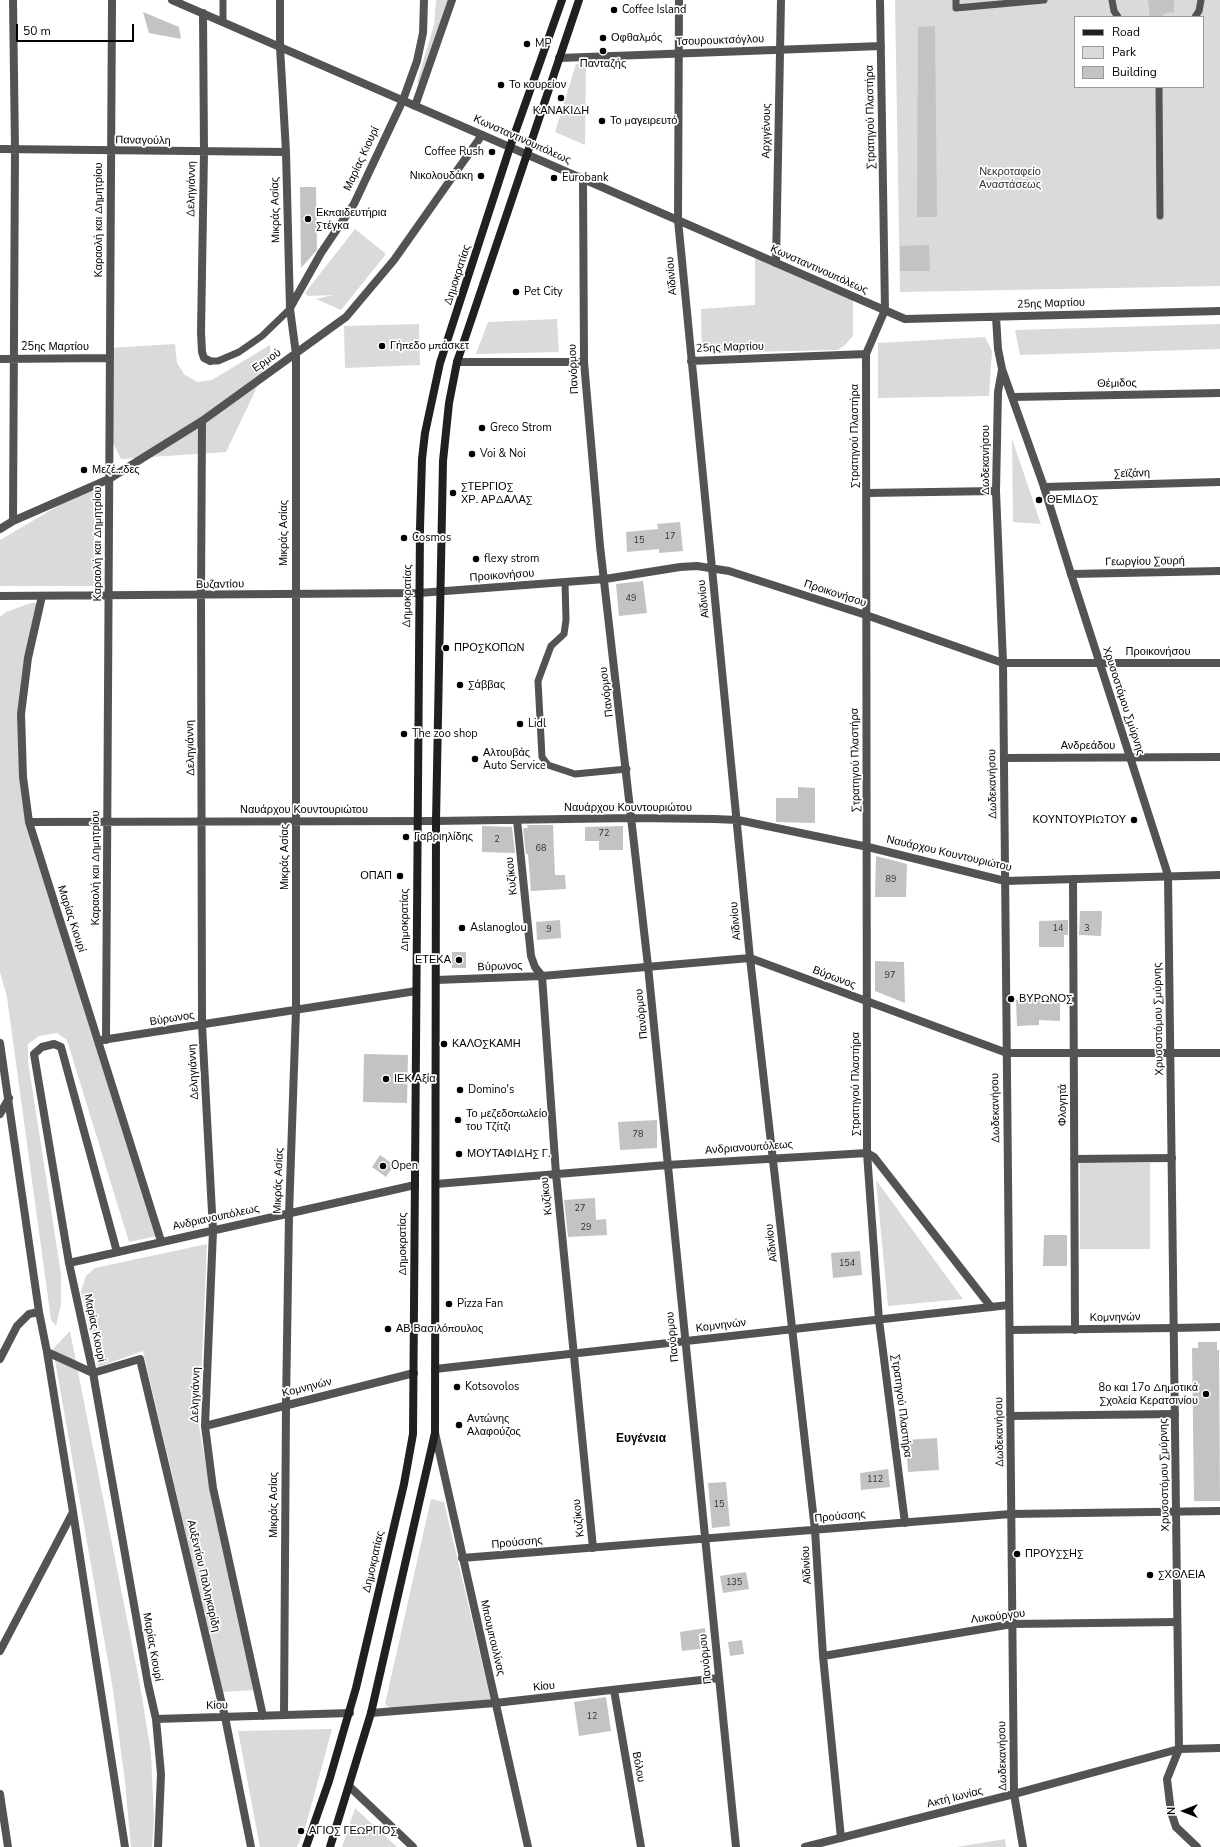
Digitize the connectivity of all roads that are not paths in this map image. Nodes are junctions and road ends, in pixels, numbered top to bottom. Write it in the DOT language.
graph roads {
  1 [pos="13,0"];
  2 [pos="112,0"];
  3 [pos="172,0"];
  4 [pos="223,0"];
  5 [pos="280,0"];
  6 [pos="424,0"];
  7 [pos="452,0"];
  8 [pos="562,0"];
  9 [pos="579,0"];
  10 [pos="679,0"];
  11 [pos="781,0"];
  12 [pos="880,0"];
  13 [pos="956,0"];
  14 [pos="1044,0"];
  15 [pos="1112,0"];
  16 [pos="1201,0"];
  17 [pos="203,13"];
  18 [pos="1117,16"];
  19 [pos="1196,16"];
  20 [pos="224,22"];
  21 [pos="882,46"];
  22 [pos="280,47"];
  23 [pos="780,50"];
  24 [pos="679,53"];
  25 [pos="559,58"];
  26 [pos="1159,88"];
  27 [pos="403,100"];
  28 [pos="415,106"];
  29 [pos="482,135"];
  30 [pos="510,147"];
  31 [pos="0,149"];
  32 [pos="14,149"];
  33 [pos="111,151"];
  34 [pos="204,152"];
  35 [pos="286,152"];
  36 [pos="526,154"];
  37 [pos="583,179"];
  38 [pos="1160,216"];
  39 [pos="678,220"];
  40 [pos="776,263"];
  41 [pos="290,308"];
  42 [pos="885,310"];
  43 [pos="1220,311"];
  44 [pos="996,317"];
  45 [pos="296,354"];
  46 [pos="866,354"];
  47 [pos="110,358"];
  48 [pos="0,359"];
  49 [pos="14,359"];
  50 [pos="210,361"];
  51 [pos="691,361"];
  52 [pos="457,362"];
  53 [pos="584,362"];
  54 [pos="1002,369"];
  55 [pos="1220,393"];
  56 [pos="1014,397"];
  57 [pos="202,421"];
  58 [pos="109,479"];
  59 [pos="1220,482"];
  60 [pos="1044,487"];
  61 [pos="996,491"];
  62 [pos="867,493"];
  63 [pos="13,521"];
  64 [pos="0,529"];
  65 [pos="712,568"];
  66 [pos="1220,572"];
  67 [pos="1071,574"];
  68 [pos="605,579"];
  69 [pos="565,582"];
  70 [pos="441,592"];
  71 [pos="419,593"];
  72 [pos="295,595"];
  73 [pos="0,596"];
  74 [pos="42,596"];
  75 [pos="200,596"];
  76 [pos="108,597"];
  77 [pos="866,615"];
  78 [pos="1003,663"];
  79 [pos="1100,663"];
  80 [pos="1220,663"];
  81 [pos="1130,757"];
  82 [pos="1220,757"];
  83 [pos="1004,758"];
  84 [pos="627,769"];
  85 [pos="632,818"];
  86 [pos="517,820"];
  87 [pos="738,820"];
  88 [pos="296,821"];
  89 [pos="416,821"];
  90 [pos="436,821"];
  91 [pos="29,822"];
  92 [pos="107,822"];
  93 [pos="203,822"];
  94 [pos="868,847"];
  95 [pos="1168,875"];
  96 [pos="1220,875"];
  97 [pos="1005,880"];
  98 [pos="1073,880"];
  99 [pos="750,958"];
  100 [pos="648,966"];
  101 [pos="542,976"];
  102 [pos="436,980"];
  103 [pos="416,991"];
  104 [pos="868,1002"];
  105 [pos="296,1010"];
  106 [pos="202,1025"];
  107 [pos="102,1040"];
  108 [pos="0,1043"];
  109 [pos="1007,1053"];
  110 [pos="1074,1053"];
  111 [pos="1171,1053"];
  112 [pos="1220,1053"];
  113 [pos="8,1098"];
  114 [pos="0,1114"];
  115 [pos="867,1153"];
  116 [pos="773,1158"];
  117 [pos="1172,1158"];
  118 [pos="1074,1159"];
  119 [pos="667,1165"];
  120 [pos="556,1174"];
  121 [pos="436,1184"];
  122 [pos="415,1185"];
  123 [pos="289,1214"];
  124 [pos="213,1231"];
  125 [pos="161,1241"];
  126 [pos="116,1252"];
  127 [pos="69,1263"];
  128 [pos="1009,1305"];
  129 [pos="991,1307"];
  130 [pos="39,1312"];
  131 [pos="879,1320"];
  132 [pos="1220,1327"];
  133 [pos="1174,1328"];
  134 [pos="793,1329"];
  135 [pos="1010,1330"];
  136 [pos="1075,1330"];
  137 [pos="685,1342"];
  138 [pos="47,1352"];
  139 [pos="574,1354"];
  140 [pos="0,1359"];
  141 [pos="435,1370"];
  142 [pos="93,1373"];
  143 [pos="414,1373"];
  144 [pos="286,1405"];
  145 [pos="1175,1414"];
  146 [pos="1010,1416"];
  147 [pos="205,1426"];
  148 [pos="435,1433"];
  149 [pos="1220,1511"];
  150 [pos="74,1512"];
  151 [pos="1176,1512"];
  152 [pos="1011,1514"];
  153 [pos="905,1523"];
  154 [pos="816,1530"];
  155 [pos="705,1539"];
  156 [pos="593,1548"];
  157 [pos="462,1558"];
  158 [pos="1177,1622"];
  159 [pos="1012,1624"];
  160 [pos="0,1651"];
  161 [pos="823,1656"];
  162 [pos="719,1678"];
  163 [pos="614,1690"];
  164 [pos="495,1703"];
  165 [pos="350,1713"];
  166 [pos="371,1713"];
  167 [pos="284,1715"];
  168 [pos="263,1716"];
  169 [pos="225,1717"];
  170 [pos="156,1719"];
  171 [pos="1179,1748"];
  172 [pos="1220,1748"];
  173 [pos="350,1786"];
  174 [pos="0,1794"];
  175 [pos="1014,1794"];
  176 [pos="841,1838"];
  177 [pos="1022,1843"];
  178 [pos="8,1847"];
  179 [pos="125,1847"];
  180 [pos="158,1847"];
  181 [pos="251,1847"];
  182 [pos="306,1847"];
  183 [pos="330,1847"];
  184 [pos="413,1847"];
  185 [pos="528,1847"];
  186 [pos="641,1847"];
  187 [pos="736,1847"];
  188 [pos="805,1847"];
  189 [pos="1031,1847"];
  190 [pos="1197,1847"];
  1 -- 32 [label="street"];
  2 -- 33 [label="street, Καραολή και Δημητρίου"];
  3 -- 17 [label="street, Κωνσταντινουπόλεως"];
  4 -- 20 [label="lane"];
  5 -- 22 [label="street, Μικράς Ασίας"];
  6 -- 27 [label="street, Μαρίας Κιουρί"];
  7 -- 28 [label="street"];
  8 -- 30 [label="main road, Δημοκρατίας"];
  9 -- 25 [label="main road"];
  10 -- 24 [label="street, Αϊδινίου"];
  11 -- 23 [label="street, Αρχιγένους"];
  12 -- 21 [label="street, Στρατηγού Πλαστήρα"];
  13 -- 14 [label="lane"];
  15 -- 18 [label="lane"];
  16 -- 19 [label="lane"];
  17 -- 20 [label="street, Κωνσταντινουπόλεως"];
  17 -- 34 [label="street, Δεληγιάννη"];
  20 -- 22 [label="street, Κωνσταντινουπόλεως"];
  21 -- 23 [label="street, Τσουρουκτσόγλου"];
  21 -- 42 [label="street, Στρατηγού Πλαστήρα"];
  22 -- 27 [label="street, Κωνσταντινουπόλεως"];
  22 -- 35 [label="street, Μικράς Ασίας"];
  23 -- 24 [label="street, Τσουρουκτσόγλου"];
  23 -- 40 [label="street, Αρχιγένους"];
  24 -- 25 [label="street, Τσουρουκτσόγλου"];
  24 -- 39 [label="street, Αϊδινίου"];
  25 -- 36 [label="main road"];
  26 -- 38 [label="lane"];
  27 -- 28 [label="street, Κωνσταντινουπόλεως"];
  27 -- 41 [label="street, Μαρίας Κιουρί"];
  28 -- 29 [label="street, Κωνσταντινουπόλεως"];
  29 -- 30 [label="street, Κωνσταντινουπόλεως"];
  29 -- 45 [label="street, Ερμού"];
  30 -- 36 [label="street, Κωνσταντινουπόλεως"];
  30 -- 71 [label="main road, Δημοκρατίας"];
  31 -- 32 [label="street, Παναγούλη"];
  32 -- 33 [label="street, Παναγούλη"];
  32 -- 49 [label="street"];
  33 -- 34 [label="street, Παναγούλη"];
  33 -- 47 [label="street, Καραολή και Δημητρίου"];
  34 -- 35 [label="street, Παναγούλη"];
  34 -- 50 [label="street, Δεληγιάννη"];
  35 -- 41 [label="street, Μικράς Ασίας"];
  36 -- 37 [label="street, Κωνσταντινουπόλεως"];
  36 -- 52 [label="main road"];
  37 -- 39 [label="street, Κωνσταντινουπόλεως"];
  37 -- 53 [label="street, Πανόρμου"];
  39 -- 40 [label="street, Κωνσταντινουπόλεως"];
  39 -- 51 [label="street, Αϊδινίου"];
  40 -- 42 [label="street, Κωνσταντινουπόλεως"];
  41 -- 45 [label="street, Μικράς Ασίας"];
  41 -- 50 [label="lane"];
  42 -- 44 [label="street, 25ης Μαρτίου"];
  42 -- 46 [label="street, Στρατηγού Πλαστήρα"];
  43 -- 44 [label="street, 25ης Μαρτίου"];
  44 -- 54 [label="street, Χρυσοστόμου Σμύρνης"];
  45 -- 57 [label="street, Ερμού"];
  45 -- 72 [label="street, Μικράς Ασίας"];
  46 -- 51 [label="street, 25ης Μαρτίου"];
  46 -- 62 [label="street, Στρατηγού Πλαστήρα"];
  47 -- 49 [label="street, 25ης Μαρτίου"];
  47 -- 58 [label="street, Καραολή και Δημητρίου"];
  48 -- 49 [label="street, 25ης Μαρτίου"];
  49 -- 63 [label="street"];
  51 -- 65 [label="street, Αϊδινίου"];
  52 -- 53 [label="street"];
  52 -- 70 [label="main road"];
  53 -- 68 [label="street, Πανόρμου"];
  54 -- 56 [label="street, Χρυσοστόμου Σμύρνης"];
  54 -- 61 [label="street, Δωδεκανήσου"];
  55 -- 56 [label="street, Θέμιδος"];
  56 -- 60 [label="street, Χρυσοστόμου Σμύρνης"];
  57 -- 58 [label="street, Ερμού"];
  57 -- 75 [label="street, Δεληγιάννη"];
  58 -- 63 [label="street, Ερμού"];
  58 -- 76 [label="street, Καραολή και Δημητρίου"];
  59 -- 60 [label="street, Σεϊζάνη"];
  60 -- 67 [label="street, Χρυσοστόμου Σμύρνης"];
  61 -- 62 [label="street"];
  61 -- 78 [label="street, Δωδεκανήσου"];
  62 -- 77 [label="street, Στρατηγού Πλαστήρα"];
  63 -- 64 [label="street, Ερμού"];
  65 -- 68 [label="street, Προικονήσου"];
  65 -- 77 [label="street, Προικονήσου"];
  65 -- 87 [label="street, Αϊδινίου"];
  66 -- 67 [label="street, Γεωργίου Σουρή"];
  67 -- 79 [label="street, Χρυσοστόμου Σμύρνης"];
  68 -- 69 [label="street, Προικονήσου"];
  68 -- 84 [label="street, Πανόρμου"];
  69 -- 70 [label="street, Προικονήσου"];
  69 -- 84 [label="lane"];
  70 -- 71 [label="street, Βυζαντίου"];
  70 -- 90 [label="main road"];
  71 -- 72 [label="street, Βυζαντίου"];
  71 -- 89 [label="main road, Δημοκρατίας"];
  72 -- 75 [label="street, Βυζαντίου"];
  72 -- 88 [label="street, Μικράς Ασίας"];
  73 -- 74 [label="street, Βυζαντίου"];
  74 -- 76 [label="street, Βυζαντίου"];
  74 -- 91 [label="street, Μαρίας Κιουρί"];
  75 -- 76 [label="street, Βυζαντίου"];
  75 -- 93 [label="street, Δεληγιάννη"];
  76 -- 92 [label="street, Καραολή και Δημητρίου"];
  77 -- 78 [label="street, Προικονήσου"];
  77 -- 94 [label="street, Στρατηγού Πλαστήρα"];
  78 -- 79 [label="street, Προικονήσου"];
  78 -- 83 [label="street, Δωδεκανήσου"];
  79 -- 80 [label="street, Προικονήσου"];
  79 -- 81 [label="street, Χρυσοστόμου Σμύρνης"];
  81 -- 82 [label="street, Ανδρεάδου"];
  81 -- 83 [label="street, Ανδρεάδου"];
  81 -- 95 [label="street, Χρυσοστόμου Σμύρνης"];
  83 -- 97 [label="street, Δωδεκανήσου"];
  84 -- 85 [label="street, Πανόρμου"];
  85 -- 86 [label="street, Ναυάρχου Κουντουριώτου"];
  85 -- 87 [label="street, Ναυάρχου Κουντουριώτου"];
  85 -- 100 [label="street, Πανόρμου"];
  86 -- 90 [label="street, Ναυάρχου Κουντουριώτου"];
  86 -- 101 [label="street, Κυζίκου"];
  87 -- 94 [label="street, Ναυάρχου Κουντουριώτου"];
  87 -- 99 [label="street, Αϊδινίου"];
  88 -- 89 [label="street, Ναυάρχου Κουντουριώτου"];
  88 -- 93 [label="street, Ναυάρχου Κουντουριώτου"];
  88 -- 105 [label="street, Μικράς Ασίας"];
  89 -- 90 [label="street, Ναυάρχου Κουντουριώτου"];
  89 -- 103 [label="main road, Δημοκρατίας"];
  90 -- 102 [label="main road"];
  91 -- 92 [label="street, Ναυάρχου Κουντουριώτου"];
  91 -- 107 [label="street, Μαρίας Κιουρί"];
  92 -- 93 [label="street, Ναυάρχου Κουντουριώτου"];
  92 -- 107 [label="street, Καραολή και Δημητρίου"];
  93 -- 106 [label="street, Δεληγιάννη"];
  94 -- 97 [label="street, Ναυάρχου Κουντουριώτου"];
  94 -- 104 [label="street, Στρατηγού Πλαστήρα"];
  95 -- 96 [label="street, Ναυάρχου Κουντουριώτου"];
  95 -- 98 [label="street, Ναυάρχου Κουντουριώτου"];
  95 -- 111 [label="street, Χρυσοστόμου Σμύρνης"];
  97 -- 98 [label="street, Ναυάρχου Κουντουριώτου"];
  97 -- 109 [label="street, Δωδεκανήσου"];
  98 -- 110 [label="street, Φλογητά"];
  99 -- 100 [label="street, Βύρωνος"];
  99 -- 104 [label="street, Βύρωνος"];
  99 -- 116 [label="street, Αϊδινίου"];
  100 -- 101 [label="street, Βύρωνος"];
  100 -- 119 [label="street, Πανόρμου"];
  101 -- 102 [label="street, Βύρωνος"];
  101 -- 120 [label="street, Κυζίκου"];
  102 -- 121 [label="main road"];
  103 -- 105 [label="street, Βύρωνος"];
  103 -- 122 [label="main road, Δημοκρατίας"];
  104 -- 109 [label="street, Βύρωνος"];
  104 -- 115 [label="street, Στρατηγού Πλαστήρα"];
  105 -- 106 [label="street, Βύρωνος"];
  105 -- 123 [label="street, Μικράς Ασίας"];
  106 -- 107 [label="street, Βύρωνος"];
  106 -- 124 [label="street, Δεληγιάννη"];
  107 -- 125 [label="street, Μαρίας Κιουρί"];
  108 -- 113 [label="street"];
  109 -- 110 [label="street, Βύρωνος"];
  109 -- 128 [label="street, Δωδεκανήσου"];
  110 -- 111 [label="street, Βύρωνος"];
  110 -- 118 [label="street, Φλογητά"];
  111 -- 112 [label="street, Βύρωνος"];
  111 -- 117 [label="street, Χρυσοστόμου Σμύρνης"];
  113 -- 114 [label="street"];
  113 -- 130 [label="street"];
  115 -- 116 [label="street, Ανδριανουπόλεως"];
  115 -- 129 [label="street"];
  115 -- 131 [label="street, Στρατηγού Πλαστήρα"];
  116 -- 119 [label="street, Ανδριανουπόλεως"];
  116 -- 134 [label="street, Αϊδινίου"];
  117 -- 118 [label="street"];
  117 -- 133 [label="street, Χρυσοστόμου Σμύρνης"];
  118 -- 136 [label="street, Φλογητά"];
  119 -- 120 [label="street, Ανδριανουπόλεως"];
  119 -- 137 [label="street, Πανόρμου"];
  120 -- 121 [label="street, Ανδριανουπόλεως"];
  120 -- 139 [label="street, Κυζίκου"];
  121 -- 141 [label="main road"];
  122 -- 123 [label="street, Ανδριανουπόλεως"];
  122 -- 143 [label="main road, Δημοκρατίας"];
  123 -- 124 [label="street, Ανδριανουπόλεως"];
  123 -- 144 [label="street, Μικράς Ασίας"];
  124 -- 125 [label="street, Ανδριανουπόλεως"];
  124 -- 147 [label="street, Δεληγιάννη"];
  125 -- 126 [label="street, Ανδριανουπόλεως"];
  126 -- 127 [label="street, Ανδριανουπόλεως"];
  126 -- 127 [label="street, Μαρίας Κιουρί"];
  127 -- 142 [label="street, Μαρίας Κιουρί"];
  128 -- 129 [label="street, Κομνηνών"];
  128 -- 135 [label="street, Δωδεκανήσου"];
  129 -- 131 [label="street, Κομνηνών"];
  130 -- 138 [label="street"];
  130 -- 140 [label="street"];
  131 -- 134 [label="street, Κομνηνών"];
  131 -- 153 [label="street, Στρατηγού Πλαστήρα"];
  132 -- 133 [label="street, Κομνηνών"];
  133 -- 136 [label="street, Κομνηνών"];
  133 -- 145 [label="street, Χρυσοστόμου Σμύρνης"];
  134 -- 137 [label="street, Κομνηνών"];
  134 -- 154 [label="street, Αϊδινίου"];
  135 -- 136 [label="street, Κομνηνών"];
  135 -- 146 [label="street, Δωδεκανήσου"];
  137 -- 139 [label="street, Κομνηνών"];
  137 -- 155 [label="street, Πανόρμου"];
  138 -- 142 [label="street"];
  138 -- 150 [label="street"];
  139 -- 141 [label="street, Κομνηνών"];
  139 -- 156 [label="street, Κυζίκου"];
  141 -- 148 [label="main road"];
  142 -- 169 [label="street, Αυξεντίου Παλληκαρίδη"];
  142 -- 170 [label="street, Μαρίας Κιουρί"];
  143 -- 144 [label="street, Κομνηνών"];
  143 -- 165 [label="main road, Δημοκρατίας"];
  144 -- 147 [label="street, Κομνηνών"];
  144 -- 167 [label="street, Μικράς Ασίας"];
  145 -- 146 [label="street"];
  145 -- 151 [label="street, Χρυσοστόμου Σμύρνης"];
  146 -- 152 [label="street, Δωδεκανήσου"];
  147 -- 168 [label="street, Δεληγιάννη"];
  148 -- 157 [label="street, Μπουμπουλίνας"];
  148 -- 166 [label="main road"];
  149 -- 151 [label="street, Προύσσης"];
  150 -- 160 [label="street"];
  150 -- 179 [label="street"];
  151 -- 152 [label="street, Προύσσης"];
  151 -- 158 [label="street, Χρυσοστόμου Σμύρνης"];
  152 -- 153 [label="street, Προύσσης"];
  152 -- 159 [label="street, Δωδεκανήσου"];
  153 -- 154 [label="street, Προύσσης"];
  154 -- 155 [label="street, Προύσσης"];
  154 -- 161 [label="street, Αϊδινίου"];
  155 -- 156 [label="street, Προύσσης"];
  155 -- 162 [label="street, Πανόρμου"];
  156 -- 157 [label="street, Προύσσης"];
  157 -- 164 [label="street, Μπουμπουλίνας"];
  158 -- 159 [label="street, Λυκούργου"];
  158 -- 171 [label="street, Χρυσοστόμου Σμύρνης"];
  159 -- 161 [label="street, Λυκούργου"];
  159 -- 175 [label="street, Δωδεκανήσου"];
  161 -- 176 [label="street, Αϊδινίου"];
  162 -- 163 [label="street, Κίου"];
  162 -- 187 [label="street, Πανόρμου"];
  163 -- 164 [label="street, Κίου"];
  163 -- 186 [label="street, Βόλου"];
  164 -- 166 [label="street, Κίου"];
  164 -- 185 [label="street, Μπουμπουλίνας"];
  165 -- 167 [label="street, Κίου"];
  165 -- 182 [label="main road, Δημοκρατίας"];
  166 -- 173 [label="main road"];
  167 -- 168 [label="street, Κίου"];
  168 -- 169 [label="street, Κίου"];
  169 -- 170 [label="street, Κίου"];
  169 -- 181 [label="street, Αυξεντίου Παλληκαρίδη"];
  170 -- 180 [label="street, Μαρίας Κιουρί"];
  171 -- 172 [label="street, Ακτή Ιωνίας"];
  171 -- 175 [label="street, Ακτή Ιωνίας"];
  171 -- 190 [label="street"];
  173 -- 183 [label="main road"];
  173 -- 184 [label="street"];
  174 -- 178 [label="street"];
  175 -- 176 [label="street, Ακτή Ιωνίας"];
  175 -- 177 [label="street, Δωδεκανήσου"];
  176 -- 188 [label="street, Ακτή Ιωνίας"];
  177 -- 189 [label="street"];
}
